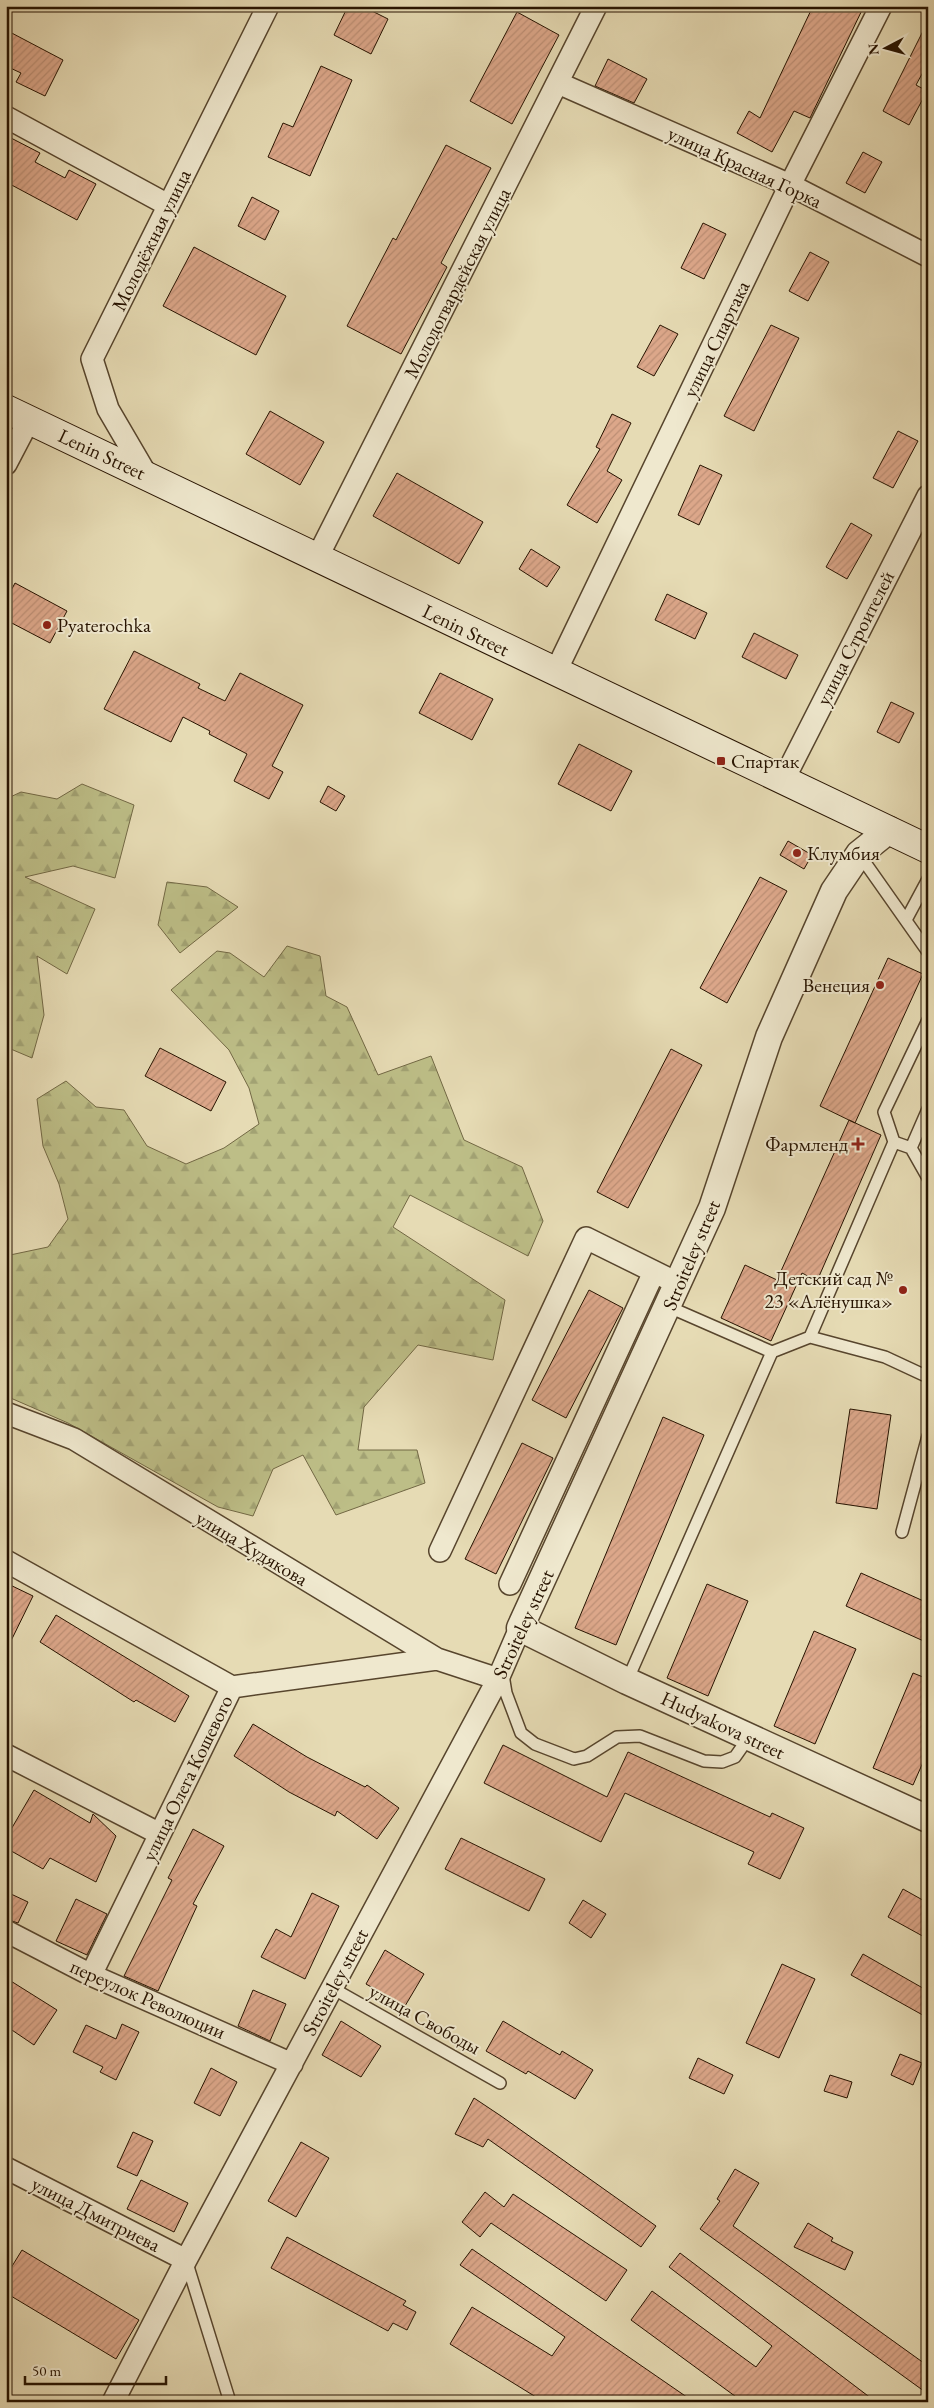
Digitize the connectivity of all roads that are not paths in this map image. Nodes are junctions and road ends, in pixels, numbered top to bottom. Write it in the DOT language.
graph roads {
  1 [pos="268,6"];
  2 [pos="881,6"];
  3 [pos="587,12"];
  4 [pos="558,83"];
  5 [pos="6,117"];
  6 [pos="790,185"];
  7 [pos="168,206"];
  8 [pos="928,256"];
  9 [pos="17,414"];
  10 [pos="6,464"];
  11 [pos="146,474"];
  12 [pos="928,496"];
  13 [pos="318,558"];
  14 [pos="555,673"];
  15 [pos="783,781"];
  16 [pos="889,830"];
  17 [pos="928,849"];
  18 [pos="859,854"];
  19 [pos="928,879"];
  20 [pos="906,920"];
  21 [pos="928,952"];
  22 [pos="928,1020"];
  23 [pos="928,1109"];
  24 [pos="894,1142"];
  25 [pos="911,1148"];
  26 [pos="928,1178"];
  27 [pos="654,1272"];
  28 [pos="679,1284"];
  29 [pos="669,1307"];
  30 [pos="810,1338"];
  31 [pos="772,1352"];
  32 [pos="928,1377"];
  33 [pos="6,1413"];
  34 [pos="928,1436"];
  35 [pos="926,1450"];
  36 [pos="902,1532"];
  37 [pos="440,1551"];
  38 [pos="6,1561"];
  39 [pos="510,1584"];
  40 [pos="520,1628"];
  41 [pos="437,1659"];
  42 [pos="500,1675"];
  43 [pos="627,1681"];
  44 [pos="232,1687"];
  45 [pos="749,1737"];
  46 [pos="6,1755"];
  47 [pos="928,1819"];
  48 [pos="160,1834"];
  49 [pos="6,1931"];
  50 [pos="91,1975"];
  51 [pos="332,1988"];
  52 [pos="292,2064"];
  53 [pos="500,2083"];
  54 [pos="6,2168"];
  55 [pos="186,2260"];
  56 [pos="113,2402"];
  57 [pos="230,2402"];
  1 -- 7 [label="street, Молодёжная улица"];
  2 -- 6 [label="street, улица Спартака"];
  3 -- 4 [label="street, Молодогвардейская улица"];
  4 -- 6 [label="street, улица Красная Горка"];
  4 -- 13 [label="street, Молодогвардейская улица"];
  5 -- 7 [label="street"];
  6 -- 8 [label="street, улица Красная Горка"];
  6 -- 14 [label="street, улица Спартака"];
  7 -- 11 [label="street, Молодёжная улица"];
  9 -- 10 [label="street"];
  9 -- 11 [label="main road, Lenin Street"];
  11 -- 13 [label="main road, Lenin Street"];
  12 -- 15 [label="street, улица Строителей"];
  13 -- 14 [label="main road, Lenin Street"];
  14 -- 15 [label="main road, Lenin Street"];
  15 -- 16 [label="main road, Lenin Street"];
  16 -- 17 [label="main road, Lenin Street"];
  16 -- 18 [label="street, Stroiteley street"];
  18 -- 20 [label="lane"];
  18 -- 28 [label="street, Stroiteley street"];
  19 -- 20 [label="lane"];
  20 -- 21 [label="lane"];
  22 -- 24 [label="lane"];
  23 -- 25 [label="lane"];
  24 -- 25 [label="lane"];
  24 -- 30 [label="lane"];
  25 -- 26 [label="lane"];
  27 -- 28 [label="street"];
  27 -- 37 [label="street"];
  27 -- 39 [label="street"];
  28 -- 29 [label="street, Stroiteley street"];
  29 -- 31 [label="lane"];
  29 -- 40 [label="street, Stroiteley street"];
  30 -- 31 [label="lane"];
  30 -- 32 [label="lane"];
  31 -- 43 [label="lane"];
  33 -- 41 [label="street, улица Худякова"];
  34 -- 35 [label="lane"];
  35 -- 36 [label="lane"];
  38 -- 44 [label="street"];
  40 -- 42 [label="street, Stroiteley street"];
  40 -- 43 [label="street, Hudyakova street"];
  41 -- 42 [label="street, улица Худякова"];
  41 -- 44 [label="street, улица Олега Кошевого"];
  42 -- 45 [label="lane"];
  42 -- 51 [label="street, Stroiteley street"];
  43 -- 45 [label="street, Hudyakova street"];
  44 -- 48 [label="street, улица Олега Кошевого"];
  45 -- 47 [label="street, Hudyakova street"];
  46 -- 48 [label="street"];
  48 -- 50 [label="street, улица Олега Кошевого"];
  49 -- 50 [label="street, переулок Революции"];
  50 -- 52 [label="street, переулок Революции"];
  51 -- 52 [label="street, Stroiteley street"];
  51 -- 53 [label="lane, улица Свободы"];
  52 -- 55 [label="street, Stroiteley street"];
  54 -- 55 [label="street, улица Дмитриева"];
  55 -- 56 [label="street, Stroiteley street"];
  55 -- 57 [label="lane"];
}
